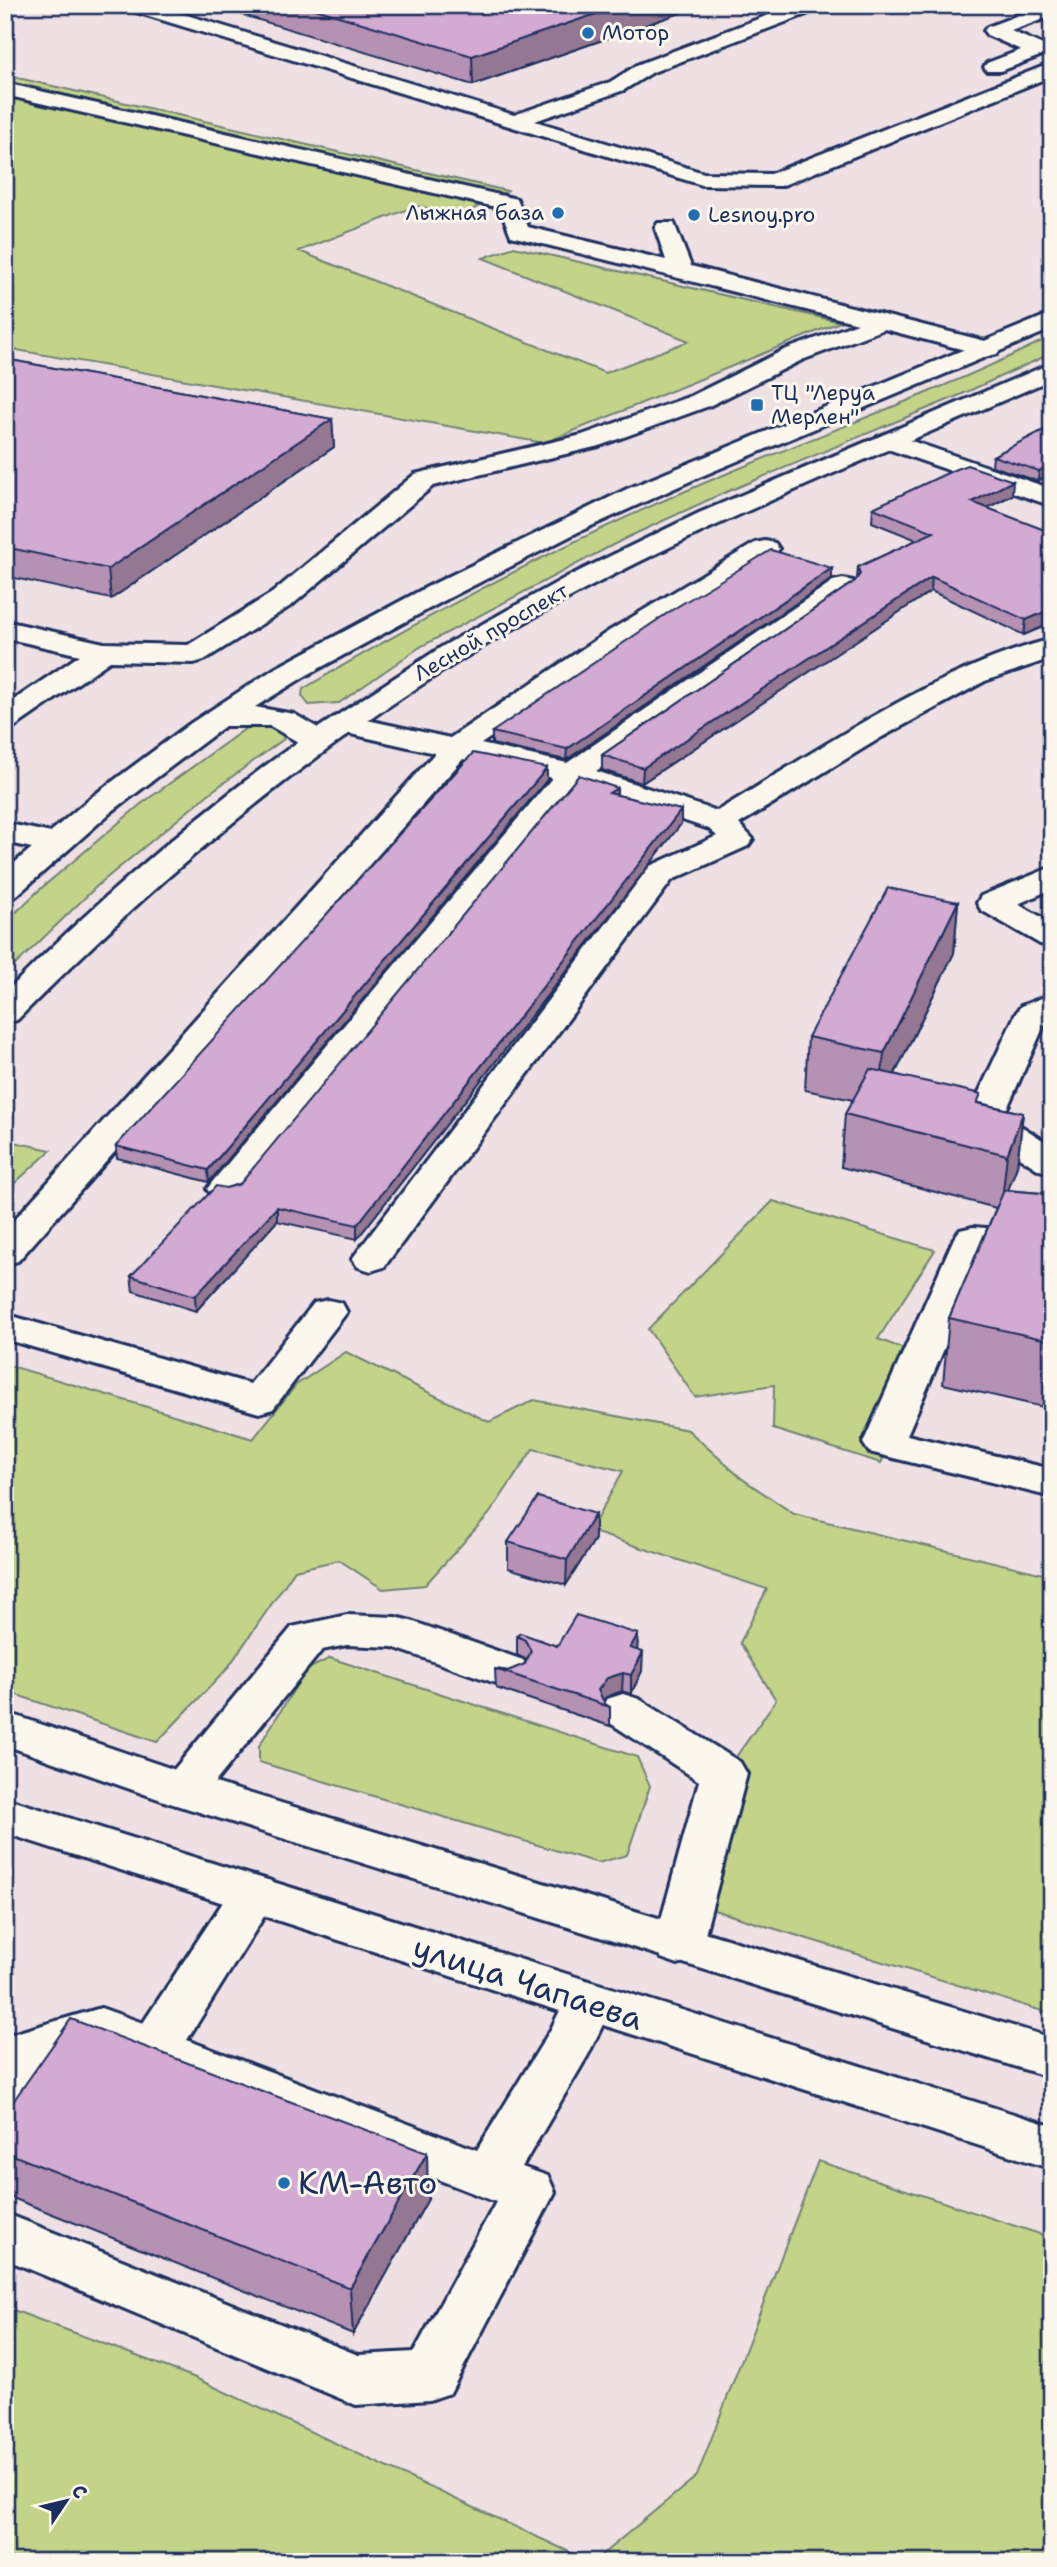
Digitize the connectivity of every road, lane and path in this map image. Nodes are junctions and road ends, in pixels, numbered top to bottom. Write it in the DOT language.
graph roads {
  1 [pos="133,5"];
  2 [pos="813,5"];
  3 [pos="216,9"];
  4 [pos="1052,9"];
  5 [pos="181,20"];
  6 [pos="1052,69"];
  7 [pos="1013,85"];
  8 [pos="5,89"];
  9 [pos="514,122"];
  10 [pos="666,228"];
  11 [pos="681,270"];
  12 [pos="1052,320"];
  13 [pos="882,322"];
  14 [pos="988,349"];
  15 [pos="1052,370"];
  16 [pos="891,442"];
  17 [pos="1052,498"];
  18 [pos="765,549"];
  19 [pos="843,587"];
  20 [pos="12,638"];
  21 [pos="1052,648"];
  22 [pos="104,652"];
  23 [pos="271,683"];
  24 [pos="221,718"];
  25 [pos="351,718"];
  26 [pos="5,720"];
  27 [pos="317,742"];
  28 [pos="457,747"];
  29 [pos="572,773"];
  30 [pos="720,822"];
  31 [pos="5,832"];
  32 [pos="54,843"];
  33 [pos="1052,877"];
  34 [pos="5,888"];
  35 [pos="1052,937"];
  36 [pos="1052,1004"];
  37 [pos="5,1013"];
  38 [pos="1052,1162"];
  39 [pos="226,1189"];
  40 [pos="1052,1245"];
  41 [pos="5,1252"];
  42 [pos="371,1259"];
  43 [pos="328,1312"];
  44 [pos="5,1326"];
  45 [pos="1052,1483"];
  46 [pos="507,1671"];
  47 [pos="622,1710"];
  48 [pos="5,1728"];
  49 [pos="183,1790"];
  50 [pos="5,1815"];
  51 [pos="254,1894"];
  52 [pos="678,1945"];
  53 [pos="589,2002"];
  54 [pos="153,2050"];
  55 [pos="1052,2058"];
  56 [pos="5,2083"];
  57 [pos="1052,2148"];
  58 [pos="489,2176"];
  59 [pos="5,2235"];
  1 -- 5 [label="main road"];
  2 -- 9 [label="main road"];
  3 -- 5 [label="main road"];
  4 -- 7 [label="main road"];
  5 -- 9 [label="main road"];
  6 -- 7 [label="main road"];
  7 -- 9 [label="main road"];
  8 -- 11 [label="main road"];
  10 -- 11 [label="main road"];
  11 -- 13 [label="main road"];
  12 -- 14 [label="main road"];
  13 -- 14 [label="main road"];
  13 -- 22 [label="main road"];
  14 -- 23 [label="main road"];
  15 -- 16 [label="main road, Лесной проспект"];
  16 -- 17 [label="main road"];
  16 -- 25 [label="main road, Лесной проспект"];
  18 -- 28 [label="main road"];
  19 -- 29 [label="main road"];
  20 -- 22 [label="main road"];
  21 -- 30 [label="main road"];
  22 -- 26 [label="main road"];
  23 -- 24 [label="main road"];
  23 -- 25 [label="main road"];
  24 -- 27 [label="main road"];
  24 -- 32 [label="main road"];
  25 -- 27 [label="main road, Лесной проспект"];
  25 -- 28 [label="main road"];
  27 -- 37 [label="main road, Лесной проспект"];
  28 -- 29 [label="main road"];
  28 -- 41 [label="main road"];
  29 -- 30 [label="main road"];
  29 -- 39 [label="main road"];
  30 -- 42 [label="main road"];
  31 -- 32 [label="main road"];
  32 -- 34 [label="main road"];
  33 -- 35 [label="main road"];
  36 -- 38 [label="main road"];
  40 -- 45 [label="main road"];
  43 -- 44 [label="main road"];
  46 -- 49 [label="main road"];
  47 -- 52 [label="main road"];
  48 -- 49 [label="main road"];
  49 -- 52 [label="main road"];
  50 -- 51 [label="main road, улица Чапаева"];
  51 -- 53 [label="main road, улица Чапаева"];
  51 -- 54 [label="main road"];
  52 -- 55 [label="main road"];
  53 -- 57 [label="main road, улица Чапаева"];
  53 -- 58 [label="main road"];
  54 -- 56 [label="main road"];
  54 -- 58 [label="main road"];
  58 -- 59 [label="main road"];
}
